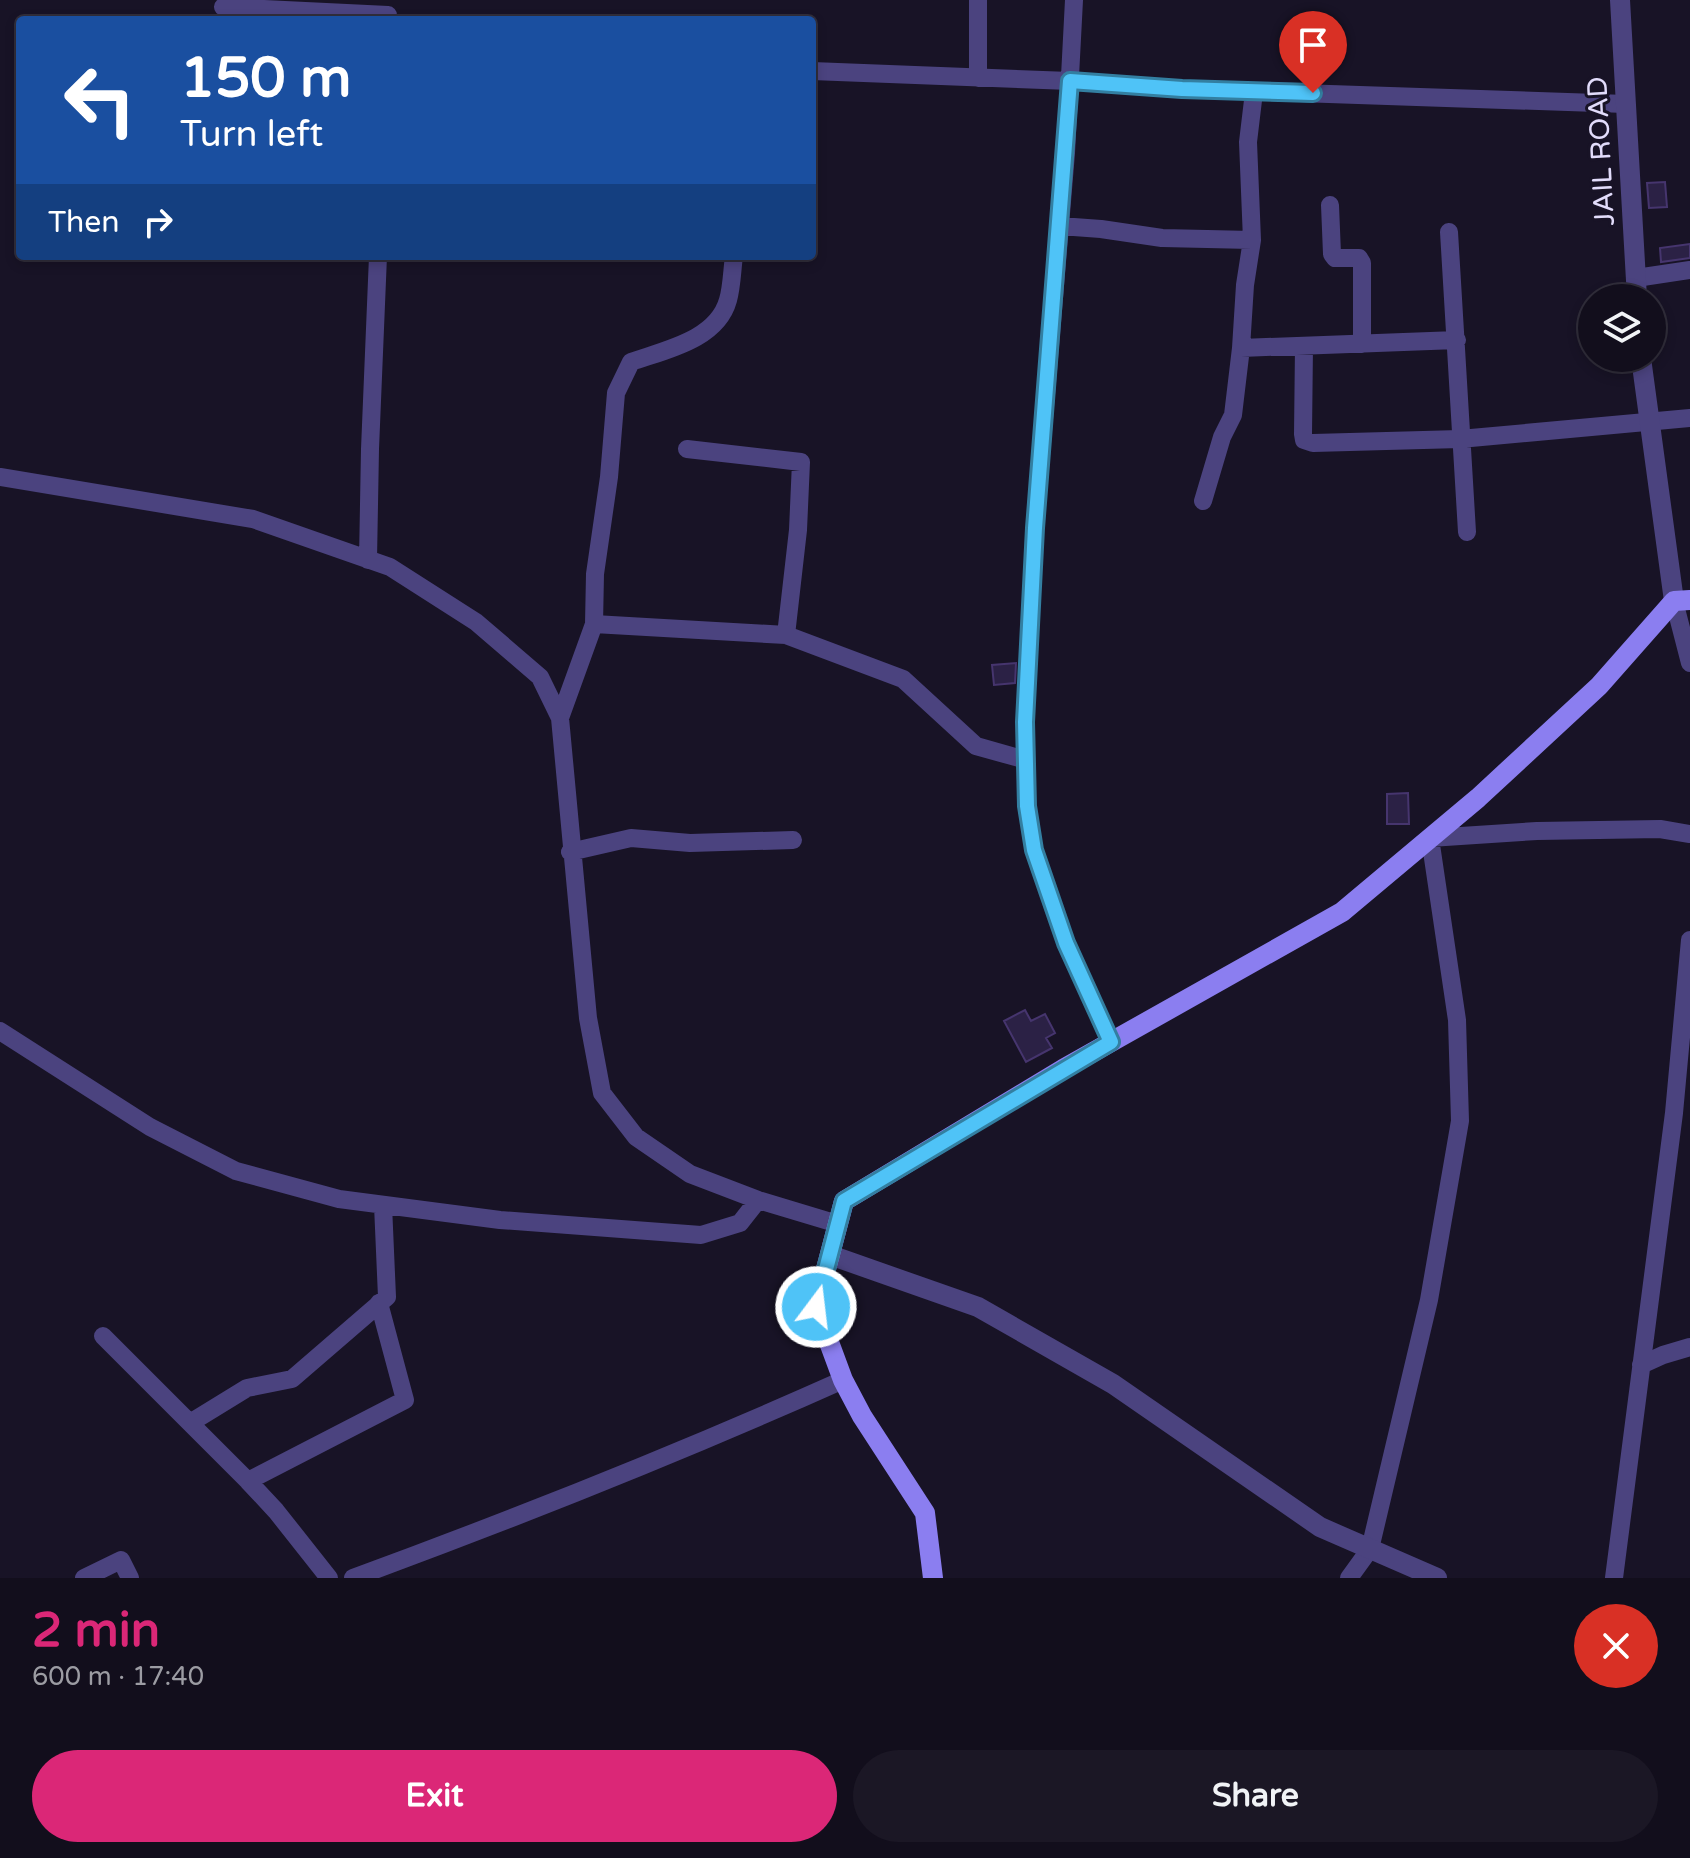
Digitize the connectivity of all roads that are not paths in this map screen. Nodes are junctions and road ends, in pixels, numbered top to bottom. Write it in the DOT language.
graph roads {
  1 [pos="978,0"];
  2 [pos="1074,0"];
  3 [pos="1620,0"];
  4 [pos="223,7"];
  5 [pos="388,12"];
  6 [pos="816,71"];
  7 [pos="978,78"];
  8 [pos="1070,81"];
  9 [pos="1254,92"];
  10 [pos="1626,104"];
  11 [pos="1330,205"];
  12 [pos="1060,226"];
  13 [pos="1449,232"];
  14 [pos="1252,240"];
  15 [pos="378,260"];
  16 [pos="733,260"];
  17 [pos="1690,270"];
  18 [pos="1636,284"];
  19 [pos="1648,284"];
  20 [pos="1457,340"];
  21 [pos="1362,344"];
  22 [pos="1304,346"];
  23 [pos="1241,348"];
  24 [pos="1643,372"];
  25 [pos="1690,418"];
  26 [pos="1650,423"];
  27 [pos="1460,439"];
  28 [pos="687,449"];
  29 [pos="0,477"];
  30 [pos="1203,501"];
  31 [pos="1467,532"];
  32 [pos="368,560"];
  33 [pos="1682,600"];
  34 [pos="594,624"];
  35 [pos="786,635"];
  36 [pos="1690,663"];
  37 [pos="560,718"];
  38 [pos="1026,760"];
  39 [pos="1690,834"];
  40 [pos="1430,838"];
  41 [pos="793,840"];
  42 [pos="570,852"];
  43 [pos="1690,940"];
  44 [pos="0,1031"];
  45 [pos="1111,1042"];
  46 [pos="1682,1114"];
  47 [pos="758,1200"];
  48 [pos="383,1205"];
  49 [pos="838,1224"];
  50 [pos="830,1255"];
  51 [pos="379,1303"];
  52 [pos="103,1336"];
  53 [pos="1690,1347"];
  54 [pos="1641,1365"];
  55 [pos="843,1380"];
  56 [pos="190,1423"];
  57 [pos="248,1481"];
  58 [pos="1370,1549"];
  59 [pos="84,1578"];
  60 [pos="130,1578"];
  61 [pos="329,1578"];
  62 [pos="353,1578"];
  63 [pos="933,1578"];
  64 [pos="1349,1578"];
  65 [pos="1437,1578"];
  66 [pos="1614,1578"];
  1 -- 7 [label="street"];
  2 -- 8 [label="street"];
  3 -- 10 [label="street, JAIL ROAD"];
  4 -- 5 [label="street"];
  6 -- 7 [label="street"];
  7 -- 8 [label="street"];
  8 -- 9 [label="street"];
  8 -- 12 [label="street"];
  9 -- 10 [label="street"];
  9 -- 14 [label="street"];
  10 -- 18 [label="street, JAIL ROAD"];
  11 -- 21 [label="street"];
  12 -- 14 [label="street"];
  12 -- 38 [label="street"];
  13 -- 20 [label="street"];
  14 -- 23 [label="street"];
  15 -- 32 [label="street"];
  16 -- 34 [label="street"];
  17 -- 19 [label="street"];
  20 -- 21 [label="street"];
  20 -- 27 [label="street"];
  21 -- 22 [label="street"];
  22 -- 23 [label="street"];
  22 -- 27 [label="street"];
  23 -- 30 [label="street"];
  24 -- 26 [label="street"];
  25 -- 26 [label="street"];
  26 -- 27 [label="street"];
  26 -- 33 [label="street"];
  27 -- 31 [label="street"];
  28 -- 35 [label="street"];
  29 -- 32 [label="street"];
  32 -- 37 [label="street"];
  33 -- 36 [label="street"];
  33 -- 40 [label="main road"];
  34 -- 35 [label="street"];
  34 -- 37 [label="street"];
  35 -- 38 [label="street"];
  37 -- 42 [label="street"];
  38 -- 45 [label="street"];
  39 -- 40 [label="street"];
  40 -- 45 [label="main road"];
  40 -- 58 [label="street"];
  41 -- 42 [label="street"];
  42 -- 47 [label="street"];
  43 -- 46 [label="street"];
  44 -- 48 [label="street"];
  45 -- 49 [label="main road"];
  46 -- 54 [label="street"];
  47 -- 48 [label="street"];
  47 -- 49 [label="street"];
  48 -- 51 [label="street"];
  49 -- 50 [label="main road"];
  50 -- 55 [label="main road"];
  50 -- 58 [label="street"];
  51 -- 56 [label="street"];
  51 -- 57 [label="street"];
  52 -- 56 [label="street"];
  53 -- 54 [label="street"];
  54 -- 66 [label="street"];
  55 -- 62 [label="street"];
  55 -- 63 [label="main road"];
  56 -- 57 [label="street"];
  57 -- 61 [label="street"];
  58 -- 64 [label="street"];
  58 -- 65 [label="street"];
  59 -- 60 [label="street"];
}
